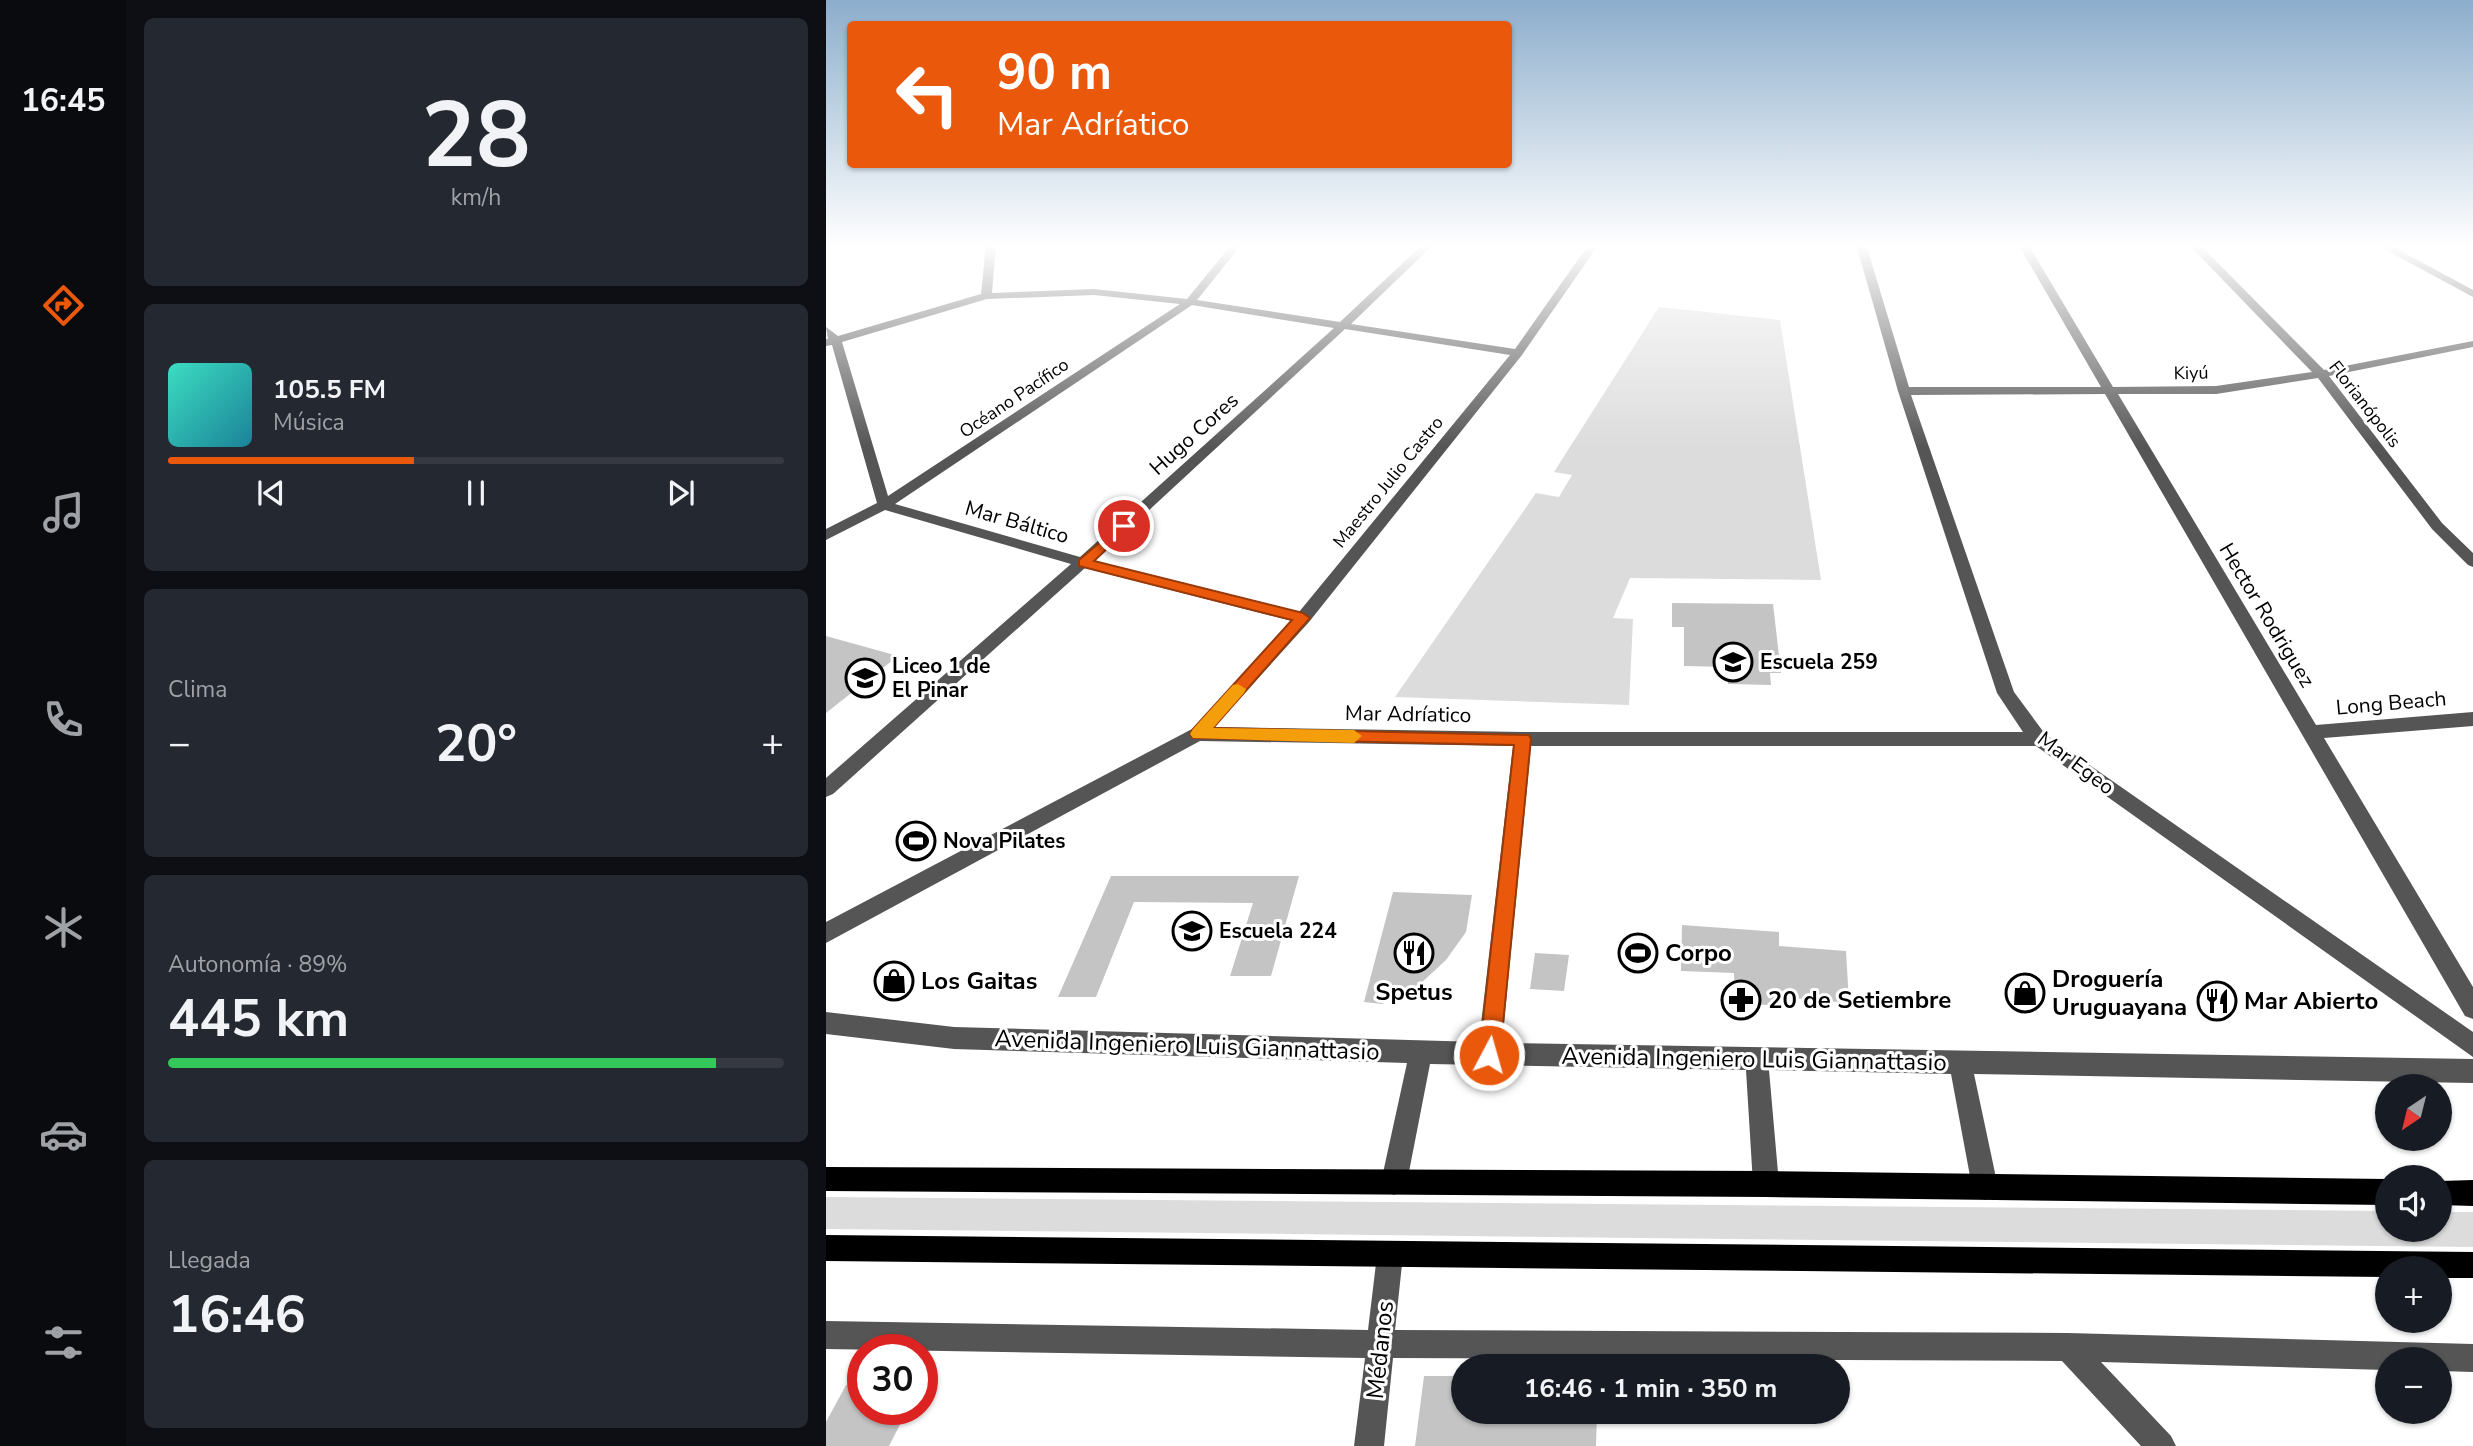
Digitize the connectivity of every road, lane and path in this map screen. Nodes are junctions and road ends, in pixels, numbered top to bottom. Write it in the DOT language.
graph roads {
  1 [pos="934,311"];
  2 [pos="1176,311"];
  3 [pos="1251,311"];
  4 [pos="1359,311"];
  5 [pos="1547,311"];
  6 [pos="1881,311"];
  7 [pos="2063,311"];
  8 [pos="2259,311"];
  9 [pos="1344,326"];
  10 [pos="826,330"];
  11 [pos="831,342"];
  12 [pos="2473,344"];
  13 [pos="1518,353"];
  14 [pos="2321,374"];
  15 [pos="1904,391"];
  16 [pos="2110,391"];
  17 [pos="884,505"];
  18 [pos="826,534"];
  19 [pos="2473,562"];
  20 [pos="1084,563"];
  21 [pos="1303,618"];
  22 [pos="2473,719"];
  23 [pos="2312,732"];
  24 [pos="1198,734"];
  25 [pos="1523,739"];
  26 [pos="2039,739"];
  27 [pos="826,789"];
  28 [pos="826,933"];
  29 [pos="2473,1008"];
  30 [pos="826,1023"];
  31 [pos="2473,1046"];
  32 [pos="1421,1052"];
  33 [pos="1489,1055"];
  34 [pos="1757,1059"];
  35 [pos="1960,1062"];
  36 [pos="2473,1071"];
  37 [pos="826,1179"];
  38 [pos="1394,1182"];
  39 [pos="1766,1184"];
  40 [pos="1985,1187"];
  41 [pos="2375,1192"];
  42 [pos="2452,1193"];
  43 [pos="2473,1194"];
  44 [pos="826,1248"];
  45 [pos="1390,1255"];
  46 [pos="2473,1265"];
  47 [pos="826,1335"];
  48 [pos="1380,1344"];
  49 [pos="2068,1347"];
  50 [pos="2473,1358"];
  51 [pos="1370,1446"];
  52 [pos="2161,1446"];
  1 -- 11 [label="street"];
  2 -- 17 [label="street, Océano Pacífico"];
  3 -- 9 [label="street"];
  4 -- 9 [label="street, Hugo Cores"];
  5 -- 13 [label="street, Maestro Julio Castro"];
  6 -- 15 [label="street, Mar Egeo"];
  7 -- 16 [label="street, Hector Rodriguez"];
  8 -- 14 [label="street, Florianópolis"];
  9 -- 13 [label="street"];
  9 -- 20 [label="street, Hugo Cores"];
  10 -- 11 [label="street"];
  11 -- 17 [label="street"];
  12 -- 14 [label="street, Kiyú"];
  13 -- 21 [label="street, Maestro Julio Castro"];
  14 -- 16 [label="street, Kiyú"];
  14 -- 19 [label="street, Florianópolis"];
  15 -- 16 [label="street, Kiyú"];
  15 -- 26 [label="street, Mar Egeo"];
  16 -- 23 [label="street, Hector Rodriguez"];
  17 -- 18 [label="street, Océano Pacífico"];
  17 -- 20 [label="street, Mar Báltico"];
  20 -- 21 [label="street, Mar Báltico"];
  20 -- 27 [label="street, Hugo Cores"];
  21 -- 24 [label="street, Maestro Julio Castro"];
  22 -- 23 [label="street, Long Beach"];
  23 -- 29 [label="street, Hector Rodriguez"];
  24 -- 25 [label="street, Mar Adríatico"];
  24 -- 28 [label="street, Mar Adríatico"];
  25 -- 26 [label="street, Mar Adríatico"];
  25 -- 33 [label="street"];
  26 -- 31 [label="street, Mar Egeo"];
  30 -- 32 [label="street, Avenida Ingeniero Luis Giannattasio"];
  32 -- 33 [label="street, Avenida Ingeniero Luis Giannattasio"];
  32 -- 38 [label="street"];
  33 -- 34 [label="street, Avenida Ingeniero Luis Giannattasio"];
  34 -- 35 [label="street, Avenida Ingeniero Luis Giannattasio"];
  34 -- 39 [label="street"];
  35 -- 36 [label="street, Avenida Ingeniero Luis Giannattasio"];
  35 -- 40 [label="street"];
  37 -- 38 [label="main road"];
  38 -- 39 [label="main road"];
  39 -- 40 [label="main road"];
  40 -- 41 [label="main road"];
  42 -- 43 [label="main road"];
  44 -- 45 [label="main road"];
  45 -- 46 [label="main road"];
  45 -- 48 [label="street, Médanos"];
  47 -- 48 [label="street"];
  48 -- 49 [label="street"];
  48 -- 51 [label="street, Médanos"];
  49 -- 50 [label="street"];
  49 -- 52 [label="street"];
}
